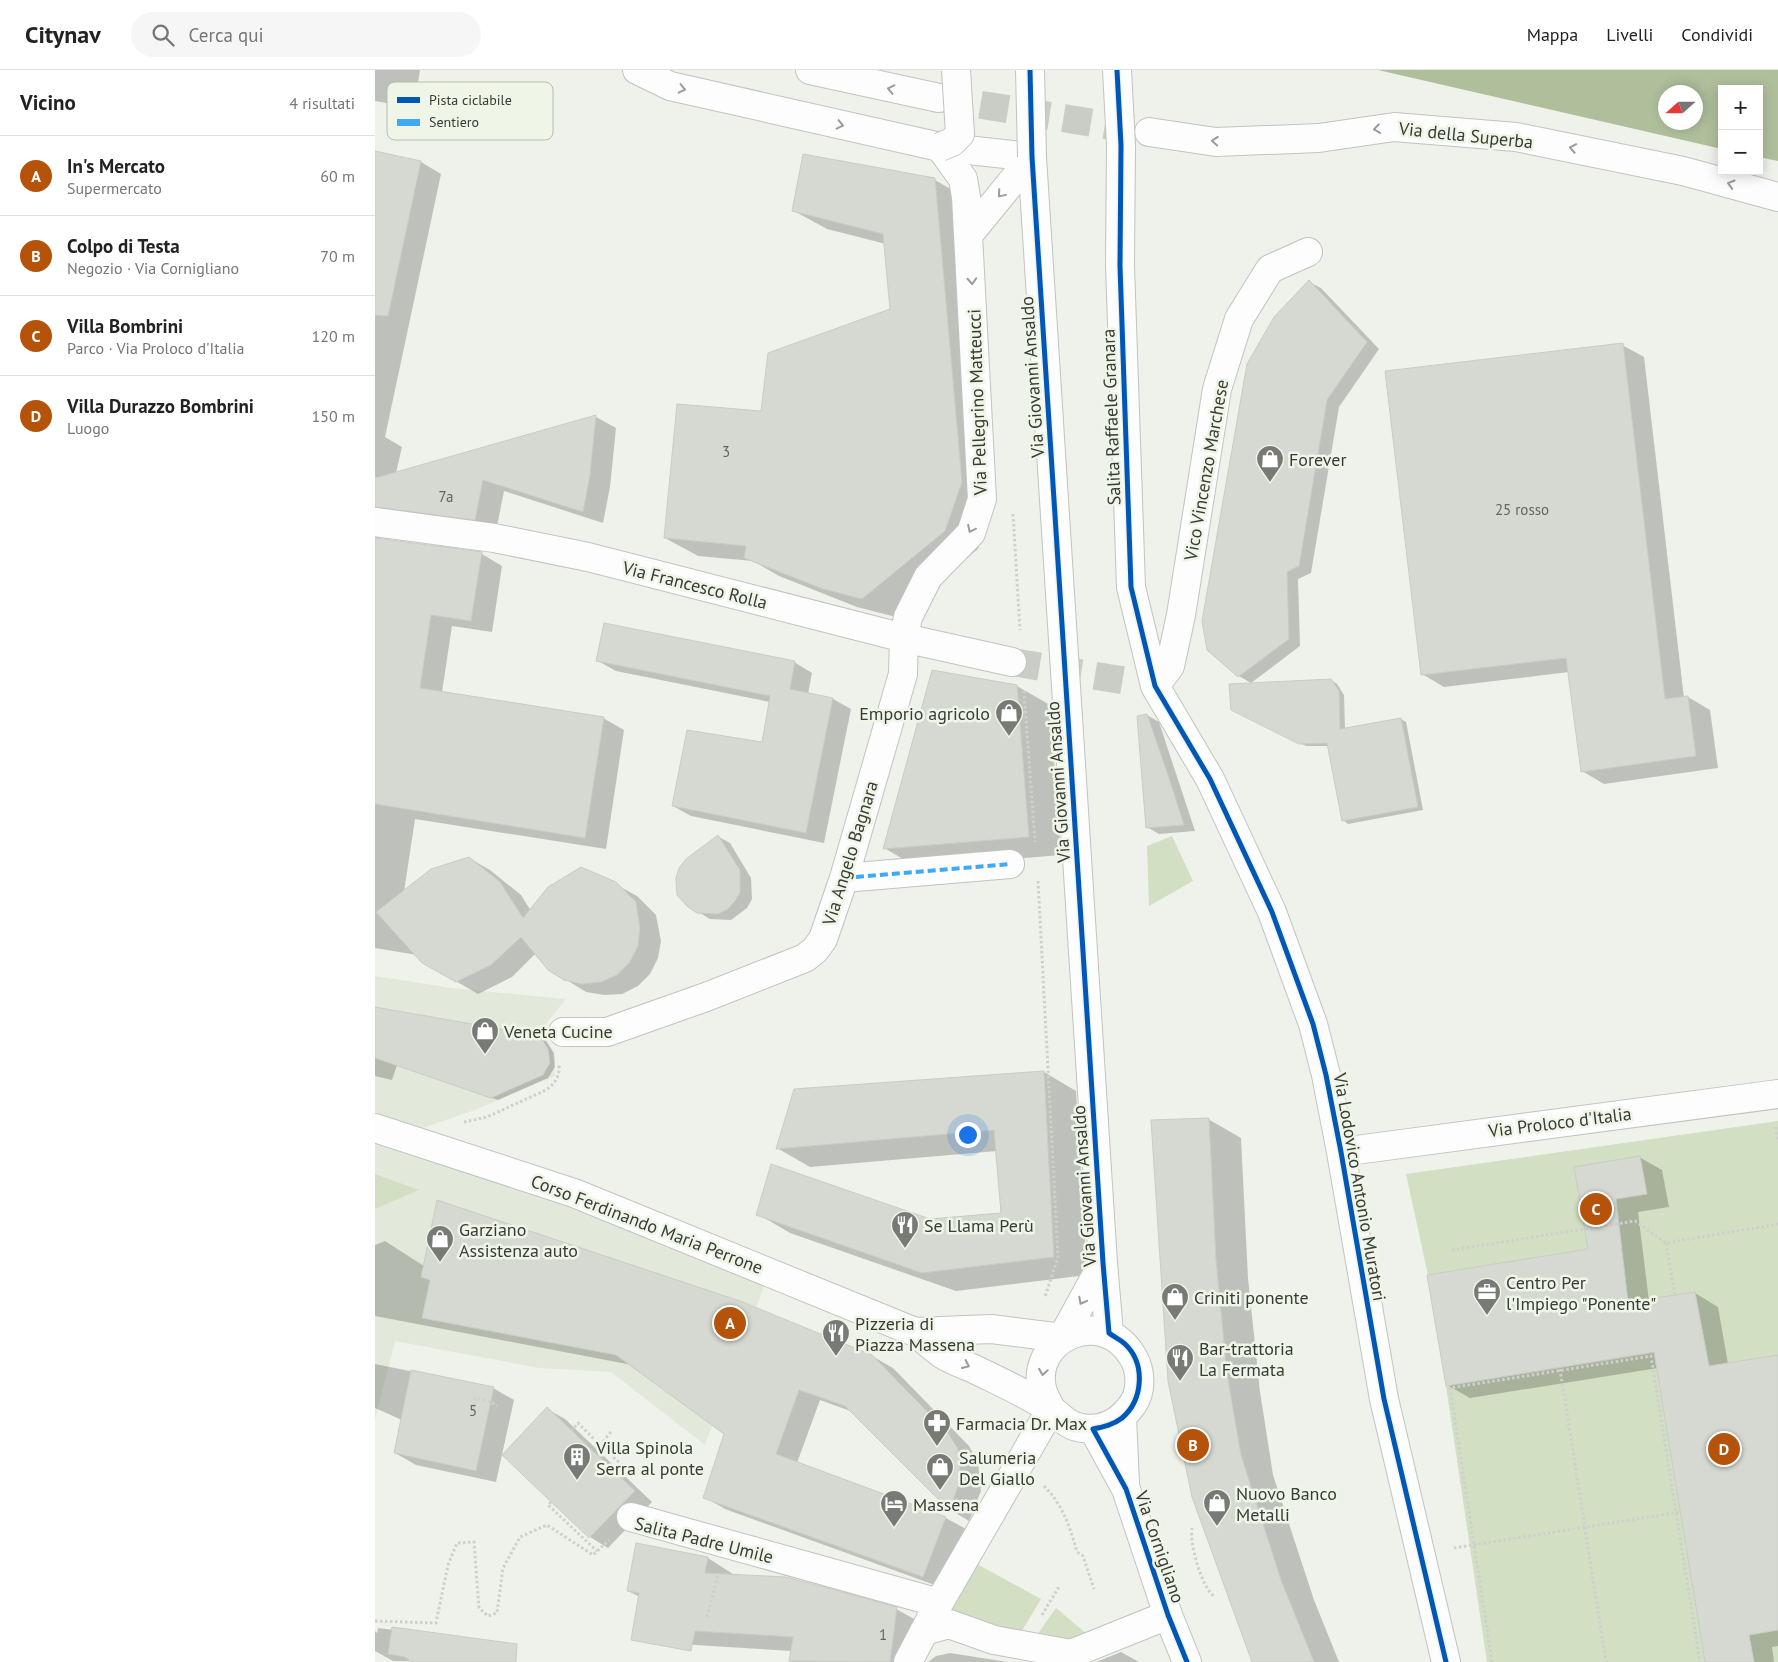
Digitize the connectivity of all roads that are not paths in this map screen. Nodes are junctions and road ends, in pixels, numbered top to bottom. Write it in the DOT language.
graph roads {
  1 [pos="637,70"];
  2 [pos="810,70"];
  3 [pos="956,70"];
  4 [pos="1030,70"];
  5 [pos="1117,70"];
  6 [pos="939,98"];
  7 [pos="1149,132"];
  8 [pos="939,148"];
  9 [pos="1032,157"];
  10 [pos="1778,197"];
  11 [pos="970,233"];
  12 [pos="1308,252"];
  13 [pos="375,522"];
  14 [pos="904,638"];
  15 [pos="1012,662"];
  16 [pos="1144,684"];
  17 [pos="1010,864"];
  18 [pos="844,878"];
  19 [pos="563,1032"];
  20 [pos="1778,1094"];
  21 [pos="375,1128"];
  22 [pos="1341,1152"];
  23 [pos="1103,1263"];
  24 [pos="915,1332"];
  25 [pos="1109,1333"];
  26 [pos="1062,1338"];
  27 [pos="1051,1409"];
  28 [pos="1122,1417"];
  29 [pos="1093,1429"];
  30 [pos="1126,1490"];
  31 [pos="631,1517"];
  32 [pos="939,1603"];
  33 [pos="1168,1615"];
  34 [pos="924,1631"];
  35 [pos="908,1662"];
  36 [pos="1187,1662"];
  37 [pos="1446,1662"];
  1 -- 8 [label="street, one-way"];
  6 -- 2 [label="street, one-way"];
  3 -- 8 [label="street, bridge"];
  4 -- 9 [label="street, Via Giovanni Ansaldo, bridge"];
  5 -- 16 [label="street, Salita Raffaele Granara, bridge"];
  10 -- 7 [label="street, Via della Superba, one-way"];
  8 -- 9 [label="street"];
  8 -- 11 [label="street, Via Pellegrino Matteucci"];
  9 -- 11 [label="street, one-way"];
  9 -- 23 [label="street, Via Giovanni Ansaldo"];
  11 -- 14 [label="street, Via Pellegrino Matteucci, one-way"];
  12 -- 16 [label="street, Vico Vincenzo Marchese"];
  13 -- 14 [label="street, Via Francesco Rolla"];
  14 -- 15 [label="street, Via Francesco Rolla"];
  14 -- 18 [label="street, Via Angelo Bagnara"];
  16 -- 22 [label="street, Via Lodovico Antonio Muratori"];
  17 -- 18 [label="street"];
  18 -- 19 [label="street, Via Angelo Bagnara"];
  20 -- 22 [label="street, Via Proloco d'Italia"];
  21 -- 24 [label="street, Corso Ferdinando Maria Perrone"];
  22 -- 37 [label="street, Via Lodovico Antonio Muratori"];
  23 -- 25 [label="street, Via Giovanni Ansaldo"];
  23 -- 26 [label="street, Via Giovanni Ansaldo, one-way"];
  24 -- 26 [label="street, Corso Ferdinando Maria Perrone"];
  24 -- 27 [label="street, Corso Ferdinando Maria Perrone, one-way"];
  25 -- 26 [label="street"];
  25 -- 28 [label="street"];
  26 -- 27 [label="street, one-way"];
  27 -- 29 [label="street"];
  27 -- 32 [label="street"];
  28 -- 29 [label="street"];
  28 -- 30 [label="street, Via Cornigliano"];
  29 -- 30 [label="street, Via Cornigliano"];
  30 -- 33 [label="street, Via Cornigliano"];
  31 -- 32 [label="street, Salita Padre Umile"];
  32 -- 34 [label="street"];
  33 -- 34 [label="street"];
  33 -- 36 [label="street, Via Cornigliano"];
  34 -- 35 [label="street"];
}
